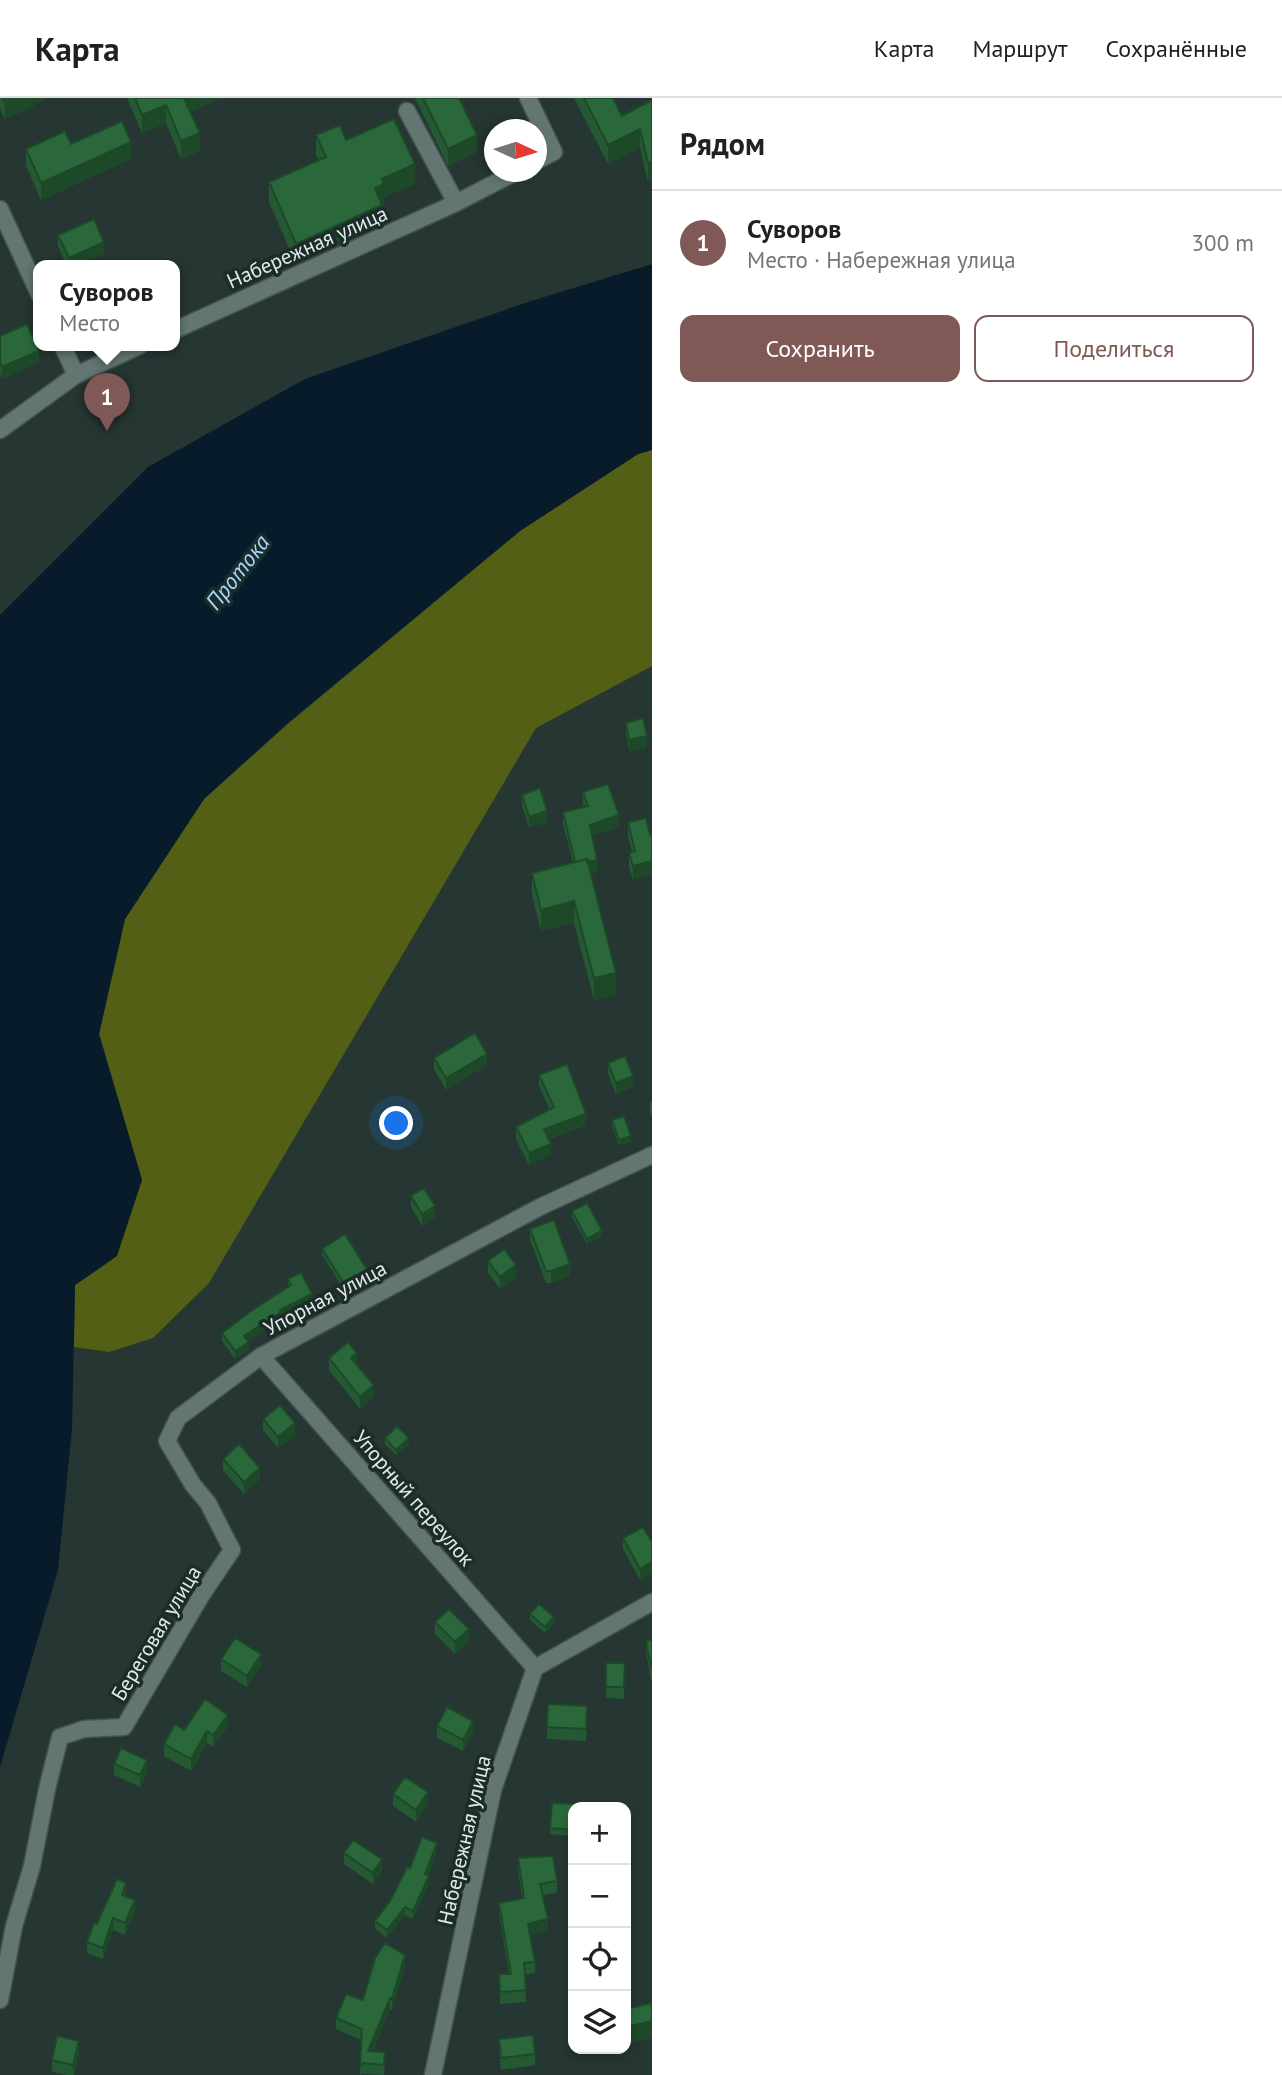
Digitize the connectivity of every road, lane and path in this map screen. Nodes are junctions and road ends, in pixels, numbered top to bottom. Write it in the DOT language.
graph roads {
  1 [pos="528,98"];
  2 [pos="407,111"];
  3 [pos="538,119"];
  4 [pos="547,137"];
  5 [pos="547,156"];
  6 [pos="497,182"];
  7 [pos="456,203"];
  8 [pos="0,209"];
  9 [pos="33,281"];
  10 [pos="180,328"];
  11 [pos="65,351"];
  12 [pos="128,351"];
  13 [pos="76,375"];
  14 [pos="0,429"];
  15 [pos="652,1155"];
  16 [pos="261,1356"];
  17 [pos="223,1563"];
  18 [pos="652,1602"];
  19 [pos="535,1668"];
  20 [pos="0,2000"];
  21 [pos="433,2075"];
  1 -- 3 [label="street"];
  2 -- 7 [label="street"];
  4 -- 5 [label="street"];
  6 -- 7 [label="street, Набережная улица"];
  7 -- 10 [label="street, Набережная улица"];
  8 -- 9 [label="street"];
  11 -- 13 [label="street"];
  12 -- 13 [label="street"];
  13 -- 14 [label="street"];
  15 -- 16 [label="street, Упорная улица"];
  16 -- 17 [label="street, Упорная улица"];
  16 -- 19 [label="street, Упорный переулок"];
  17 -- 20 [label="street, Береговая улица"];
  18 -- 19 [label="street"];
  19 -- 21 [label="street, Набережная улица"];
}
